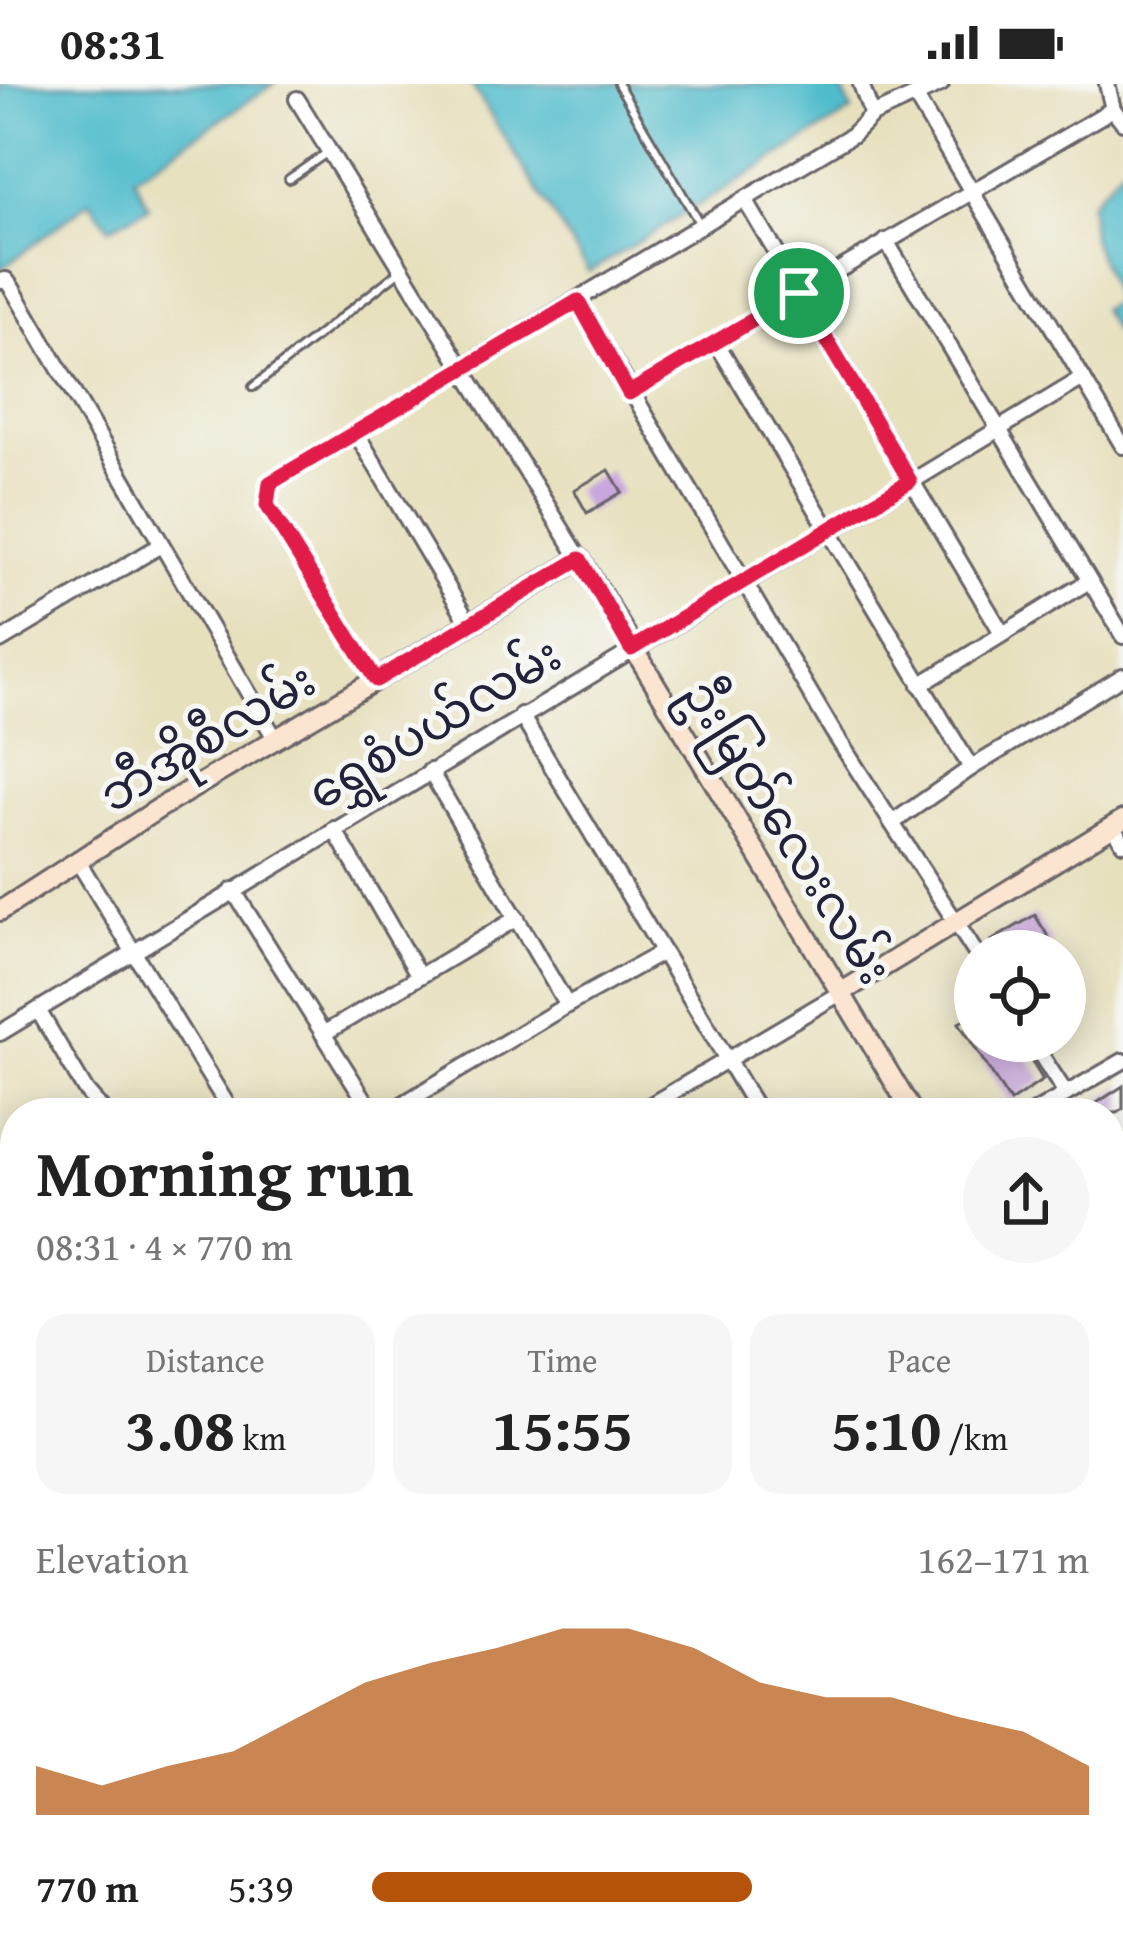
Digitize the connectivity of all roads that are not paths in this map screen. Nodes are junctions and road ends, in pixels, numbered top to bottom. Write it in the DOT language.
graph roads {
  1 [pos="618,84"];
  2 [pos="861,84"];
  3 [pos="941,84"];
  4 [pos="1106,84"];
  5 [pos="915,96"];
  6 [pos="297,99"];
  7 [pos="872,115"];
  8 [pos="1118,115"];
  9 [pos="328,152"];
  10 [pos="289,179"];
  11 [pos="970,190"];
  12 [pos="745,200"];
  13 [pos="701,226"];
  14 [pos="886,241"];
  15 [pos="402,270"];
  16 [pos="0,281"];
  17 [pos="799,293"];
  18 [pos="578,301"];
  19 [pos="716,342"];
  20 [pos="461,368"];
  21 [pos="1083,378"];
  22 [pos="253,387"];
  23 [pos="629,393"];
  24 [pos="997,430"];
  25 [pos="355,431"];
  26 [pos="1123,446"];
  27 [pos="910,481"];
  28 [pos="826,530"];
  29 [pos="161,545"];
  30 [pos="580,559"];
  31 [pos="1089,581"];
  32 [pos="743,582"];
  33 [pos="470,625"];
  34 [pos="1002,633"];
  35 [pos="1123,636"];
  36 [pos="0,641"];
  37 [pos="631,649"];
  38 [pos="1123,676"];
  39 [pos="376,680"];
  40 [pos="920,685"];
  41 [pos="521,715"];
  42 [pos="276,740"];
  43 [pos="971,769"];
  44 [pos="430,771"];
  45 [pos="892,823"];
  46 [pos="334,829"];
  47 [pos="1120,830"];
  48 [pos="79,863"];
  49 [pos="233,890"];
  50 [pos="0,911"];
  51 [pos="517,918"];
  52 [pos="956,922"];
  53 [pos="961,930"];
  54 [pos="134,950"];
  55 [pos="663,952"];
  56 [pos="419,976"];
  57 [pos="842,992"];
  58 [pos="567,1005"];
  59 [pos="38,1010"];
  60 [pos="0,1033"];
  61 [pos="322,1034"];
  62 [pos="727,1058"];
  63 [pos="1123,1061"];
  64 [pos="1044,1062"];
  65 [pos="1064,1096"];
  66 [pos="92,1098"];
  67 [pos="223,1098"];
  68 [pos="363,1098"];
  69 [pos="413,1098"];
  70 [pos="662,1098"];
  71 [pos="750,1098"];
  72 [pos="904,1098"];
  73 [pos="1060,1098"];
  1 -- 13 [label="lane"];
  2 -- 7 [label="street"];
  3 -- 5 [label="street"];
  4 -- 8 [label="street"];
  5 -- 7 [label="street"];
  5 -- 11 [label="street"];
  6 -- 9 [label="street, ဦးမြတ်လေးလမ်း"];
  7 -- 12 [label="street"];
  8 -- 11 [label="street"];
  9 -- 10 [label="lane"];
  9 -- 15 [label="street, ဦးမြတ်လေးလမ်း"];
  11 -- 14 [label="street"];
  11 -- 21 [label="street"];
  12 -- 13 [label="street"];
  12 -- 17 [label="street"];
  13 -- 18 [label="street"];
  14 -- 17 [label="street"];
  14 -- 24 [label="street"];
  15 -- 20 [label="street, ဦးမြတ်လေးလမ်း"];
  15 -- 22 [label="lane"];
  16 -- 29 [label="street"];
  17 -- 19 [label="street"];
  17 -- 27 [label="street"];
  18 -- 20 [label="street"];
  18 -- 23 [label="street"];
  19 -- 23 [label="street"];
  19 -- 28 [label="street"];
  20 -- 25 [label="street"];
  20 -- 30 [label="street, ဦးမြတ်လေးလမ်း"];
  21 -- 24 [label="street, ရွှေစံပယ်လမ်း"];
  21 -- 26 [label="street"];
  23 -- 32 [label="street"];
  24 -- 27 [label="street, ရွှေစံပယ်လမ်း"];
  24 -- 31 [label="street"];
  25 -- 33 [label="street"];
  25 -- 39 [label="street"];
  27 -- 28 [label="street, ရွှေစံပယ်လမ်း"];
  27 -- 34 [label="street"];
  28 -- 32 [label="street, ရွှေစံပယ်လမ်း"];
  28 -- 40 [label="street"];
  29 -- 36 [label="street"];
  29 -- 42 [label="street"];
  30 -- 33 [label="street, ဘီအိုစီလမ်း"];
  30 -- 37 [label="street, ဦးမြတ်လေးလမ်း"];
  31 -- 34 [label="street"];
  31 -- 35 [label="street"];
  32 -- 37 [label="street, ရွှေစံပယ်လမ်း"];
  32 -- 45 [label="street"];
  33 -- 39 [label="street, ဘီအိုစီလမ်း"];
  34 -- 40 [label="street"];
  37 -- 41 [label="street, ရွှေစံပယ်လမ်း"];
  37 -- 57 [label="street, ဦးမြတ်လေးလမ်း"];
  38 -- 43 [label="street"];
  39 -- 42 [label="street, ဘီအိုစီလမ်း"];
  40 -- 43 [label="street"];
  41 -- 44 [label="street, ရွှေစံပယ်လမ်း"];
  41 -- 55 [label="street"];
  42 -- 48 [label="street, ဘီအိုစီလမ်း"];
  43 -- 45 [label="street"];
  44 -- 46 [label="street, ရွှေစံပယ်လမ်း"];
  44 -- 51 [label="street"];
  45 -- 52 [label="street"];
  46 -- 49 [label="street, ရွှေစံပယ်လမ်း"];
  46 -- 56 [label="street"];
  47 -- 52 [label="street"];
  48 -- 50 [label="street, ဘီအိုစီလမ်း"];
  48 -- 54 [label="street"];
  49 -- 54 [label="street, ရွှေစံပယ်လမ်း"];
  49 -- 61 [label="street"];
  51 -- 56 [label="street"];
  51 -- 58 [label="street"];
  52 -- 53 [label="street"];
  52 -- 57 [label="street"];
  54 -- 59 [label="street, ရွှေစံပယ်လမ်း"];
  54 -- 67 [label="street"];
  55 -- 58 [label="street"];
  55 -- 62 [label="street"];
  56 -- 61 [label="street"];
  57 -- 62 [label="street"];
  57 -- 72 [label="street, ဦးမြတ်လေးလမ်း"];
  58 -- 69 [label="street"];
  59 -- 60 [label="street, ရွှေစံပယ်လမ်း"];
  59 -- 66 [label="street"];
  61 -- 68 [label="street"];
  62 -- 70 [label="street"];
  62 -- 71 [label="street"];
  63 -- 65 [label="street"];
  64 -- 65 [label="street"];
  65 -- 73 [label="street"];
}
